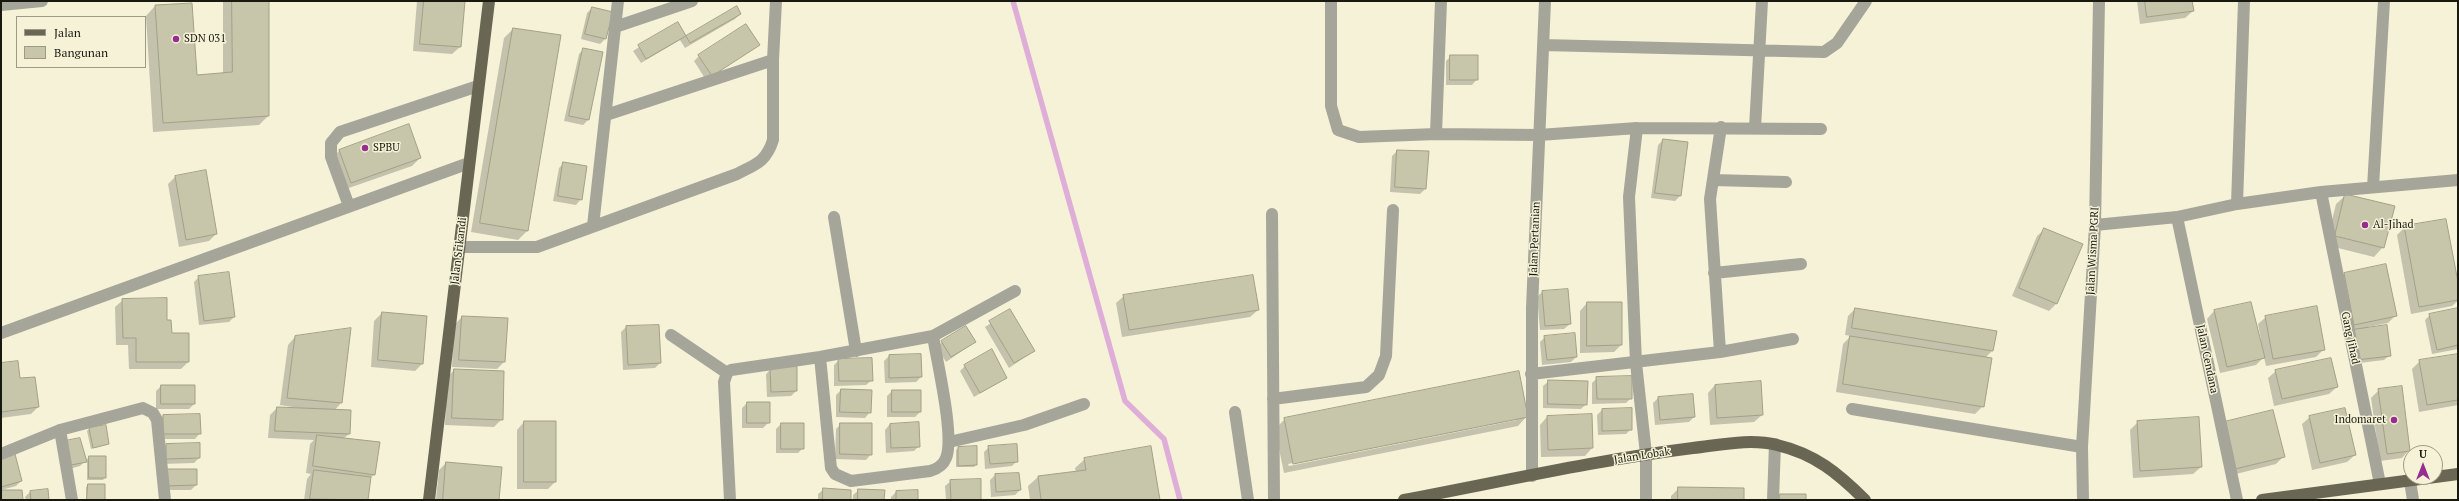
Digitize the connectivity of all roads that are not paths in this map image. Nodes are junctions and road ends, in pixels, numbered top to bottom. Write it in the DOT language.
graph roads {
  1 [pos="42,1"];
  2 [pos="489,1"];
  3 [pos="618,1"];
  4 [pos="692,1"];
  5 [pos="776,1"];
  6 [pos="1331,1"];
  7 [pos="1441,1"];
  8 [pos="1545,1"];
  9 [pos="1762,1"];
  10 [pos="1866,1"];
  11 [pos="2099,1"];
  12 [pos="2244,1"];
  13 [pos="2384,1"];
  14 [pos="1,5"];
  15 [pos="615,27"];
  16 [pos="1543,45"];
  17 [pos="1760,50"];
  18 [pos="773,60"];
  19 [pos="478,86"];
  20 [pos="606,115"];
  21 [pos="1721,127"];
  22 [pos="1637,128"];
  23 [pos="1755,128"];
  24 [pos="1821,129"];
  25 [pos="1436,134"];
  26 [pos="1539,135"];
  27 [pos="469,163"];
  28 [pos="1712,180"];
  29 [pos="2458,180"];
  30 [pos="1786,182"];
  31 [pos="2373,187"];
  32 [pos="2321,192"];
  33 [pos="2237,204"];
  34 [pos="349,206"];
  35 [pos="1393,210"];
  36 [pos="1272,214"];
  37 [pos="834,217"];
  38 [pos="2177,217"];
  39 [pos="2095,225"];
  40 [pos="593,226"];
  41 [pos="460,247"];
  42 [pos="1801,264"];
  43 [pos="1714,273"];
  44 [pos="1016,291"];
  45 [pos="1,333"];
  46 [pos="671,335"];
  47 [pos="933,336"];
  48 [pos="1793,339"];
  49 [pos="856,351"];
  50 [pos="1720,352"];
  51 [pos="820,357"];
  52 [pos="1636,363"];
  53 [pos="727,373"];
  54 [pos="1531,374"];
  55 [pos="1273,398"];
  56 [pos="1084,404"];
  57 [pos="1852,410"];
  58 [pos="1235,412"];
  59 [pos="60,430"];
  60 [pos="949,442"];
  61 [pos="1775,444"];
  62 [pos="2082,447"];
  63 [pos="1,454"];
  64 [pos="1646,454"];
  65 [pos="2458,474"];
  66 [pos="1532,476"];
  67 [pos="2443,476"];
  68 [pos="2403,482"];
  69 [pos="2380,484"];
  70 [pos="2410,485"];
  71 [pos="72,500"];
  72 [pos="165,500"];
  73 [pos="429,500"];
  74 [pos="730,500"];
  75 [pos="1248,500"];
  76 [pos="1274,500"];
  77 [pos="1404,500"];
  78 [pos="1646,500"];
  79 [pos="1774,500"];
  80 [pos="1865,500"];
  81 [pos="2083,500"];
  82 [pos="2237,500"];
  83 [pos="2262,500"];
  84 [pos="2412,500"];
  1 -- 14 [label="street"];
  2 -- 19 [label="main road, Jalan Srikandi"];
  3 -- 15 [label="street"];
  4 -- 15 [label="street"];
  5 -- 18 [label="street"];
  6 -- 25 [label="street"];
  7 -- 25 [label="street"];
  8 -- 16 [label="street, Jalan Pertanian"];
  9 -- 17 [label="street"];
  10 -- 17 [label="street"];
  11 -- 39 [label="street, Jalan Wisma PGRI"];
  12 -- 33 [label="street"];
  13 -- 31 [label="street"];
  15 -- 20 [label="street"];
  16 -- 17 [label="street"];
  16 -- 26 [label="street, Jalan Pertanian"];
  17 -- 23 [label="street"];
  18 -- 20 [label="street"];
  18 -- 40 [label="street"];
  19 -- 27 [label="main road, Jalan Srikandi"];
  19 -- 34 [label="street"];
  20 -- 40 [label="street"];
  21 -- 22 [label="street"];
  21 -- 23 [label="street"];
  21 -- 28 [label="street"];
  22 -- 26 [label="street"];
  22 -- 52 [label="street"];
  23 -- 24 [label="street"];
  25 -- 26 [label="street"];
  26 -- 54 [label="street, Jalan Pertanian"];
  27 -- 34 [label="street"];
  27 -- 41 [label="main road, Jalan Srikandi"];
  28 -- 30 [label="street"];
  28 -- 43 [label="street"];
  29 -- 31 [label="street"];
  31 -- 32 [label="street"];
  32 -- 33 [label="street"];
  32 -- 69 [label="street, Gang Jihad"];
  33 -- 38 [label="street"];
  34 -- 45 [label="street"];
  35 -- 55 [label="street"];
  36 -- 55 [label="street"];
  37 -- 49 [label="street"];
  38 -- 39 [label="street"];
  38 -- 82 [label="street, Jalan Cendana"];
  39 -- 62 [label="street, Jalan Wisma PGRI"];
  40 -- 41 [label="street"];
  41 -- 73 [label="main road, Jalan Srikandi"];
  42 -- 43 [label="street"];
  43 -- 50 [label="street"];
  44 -- 47 [label="street"];
  46 -- 53 [label="street"];
  47 -- 49 [label="street"];
  47 -- 60 [label="street"];
  48 -- 50 [label="street"];
  49 -- 51 [label="street"];
  50 -- 52 [label="street"];
  51 -- 53 [label="street"];
  51 -- 60 [label="street"];
  52 -- 54 [label="street"];
  52 -- 64 [label="street"];
  53 -- 74 [label="street"];
  54 -- 66 [label="street, Jalan Pertanian"];
  55 -- 76 [label="street"];
  56 -- 60 [label="street"];
  57 -- 62 [label="street"];
  58 -- 75 [label="street"];
  59 -- 63 [label="street"];
  59 -- 71 [label="street"];
  59 -- 72 [label="street"];
  61 -- 64 [label="main road, Jalan Lobak"];
  61 -- 79 [label="street"];
  61 -- 80 [label="main road, Jalan Lobak"];
  62 -- 81 [label="street, Jalan Wisma PGRI"];
  64 -- 66 [label="main road, Jalan Lobak"];
  64 -- 78 [label="street"];
  65 -- 67 [label="main road"];
  66 -- 77 [label="main road, Jalan Lobak"];
  68 -- 69 [label="main road"];
  69 -- 83 [label="main road"];
  70 -- 84 [label="street"];
}
